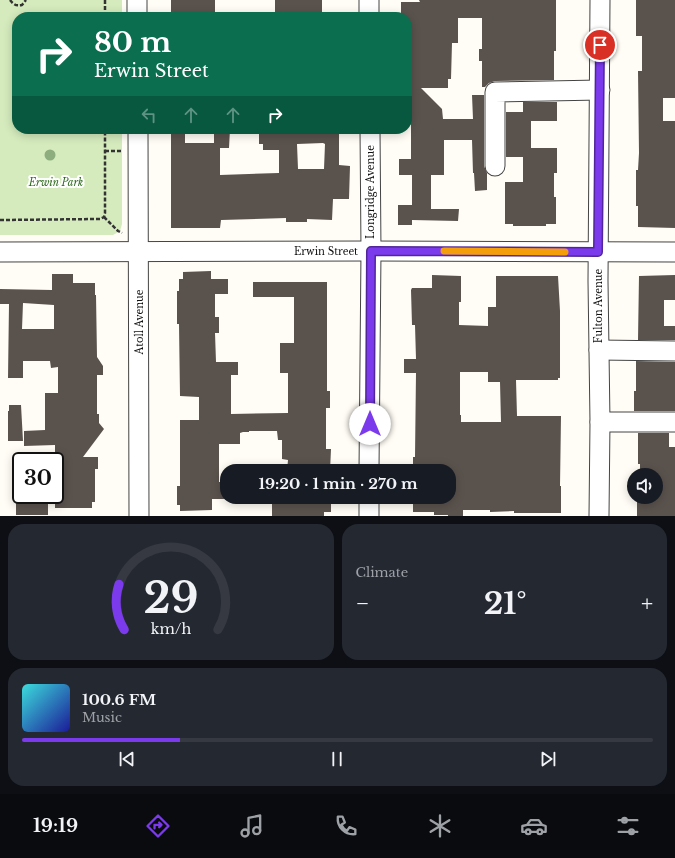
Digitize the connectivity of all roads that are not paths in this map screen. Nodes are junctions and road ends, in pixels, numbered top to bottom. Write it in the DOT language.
graph roads {
  1 [pos="137,0"];
  2 [pos="369,0"];
  3 [pos="600,0"];
  4 [pos="137,12"];
  5 [pos="369,12"];
  6 [pos="600,90"];
  7 [pos="138,134"];
  8 [pos="370,134"];
  9 [pos="495,166"];
  10 [pos="371,251"];
  11 [pos="0,252"];
  12 [pos="139,252"];
  13 [pos="598,252"];
  14 [pos="675,252"];
  15 [pos="598,350"];
  16 [pos="675,351"];
  17 [pos="600,422"];
  18 [pos="675,422"];
  19 [pos="369,464"];
  20 [pos="369,504"];
  21 [pos="139,516"];
  22 [pos="369,516"];
  23 [pos="599,516"];
  1 -- 4 [label="street"];
  2 -- 5 [label="street"];
  3 -- 6 [label="street, Fulton Avenue"];
  6 -- 9 [label="street"];
  6 -- 13 [label="street, Fulton Avenue"];
  7 -- 12 [label="street, Atoll Avenue"];
  8 -- 10 [label="street, Longridge Avenue"];
  10 -- 12 [label="street, Erwin Street"];
  10 -- 13 [label="street, Erwin Street"];
  10 -- 19 [label="street, Longridge Avenue"];
  11 -- 12 [label="street, Erwin Street"];
  12 -- 21 [label="street, Atoll Avenue"];
  13 -- 14 [label="street, Erwin Street"];
  13 -- 15 [label="street, Fulton Avenue"];
  15 -- 16 [label="street"];
  15 -- 17 [label="street, Fulton Avenue"];
  17 -- 18 [label="street"];
  17 -- 23 [label="street, Fulton Avenue"];
  20 -- 22 [label="street"];
}
